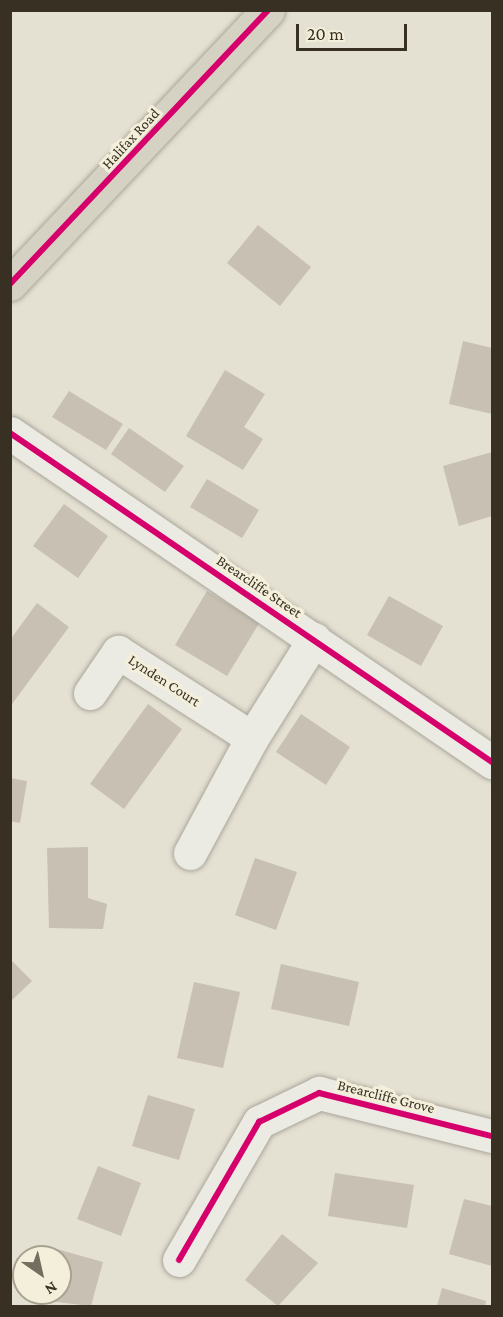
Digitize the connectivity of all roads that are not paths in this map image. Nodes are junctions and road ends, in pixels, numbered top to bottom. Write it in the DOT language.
graph roads {
  1 [pos="268,10"];
  2 [pos="10,284"];
  3 [pos="10,433"];
  4 [pos="314,639"];
  5 [pos="90,693"];
  6 [pos="252,738"];
  7 [pos="492,762"];
  8 [pos="190,853"];
  9 [pos="492,1136"];
  10 [pos="179,1260"];
  1 -- 2 [label="highway, Halifax Road"];
  3 -- 4 [label="street, Brearcliffe Street"];
  4 -- 6 [label="street"];
  4 -- 7 [label="street, Brearcliffe Street"];
  5 -- 6 [label="street, Lynden Court"];
  6 -- 8 [label="street"];
  9 -- 10 [label="street, Brearcliffe Grove"];
}
